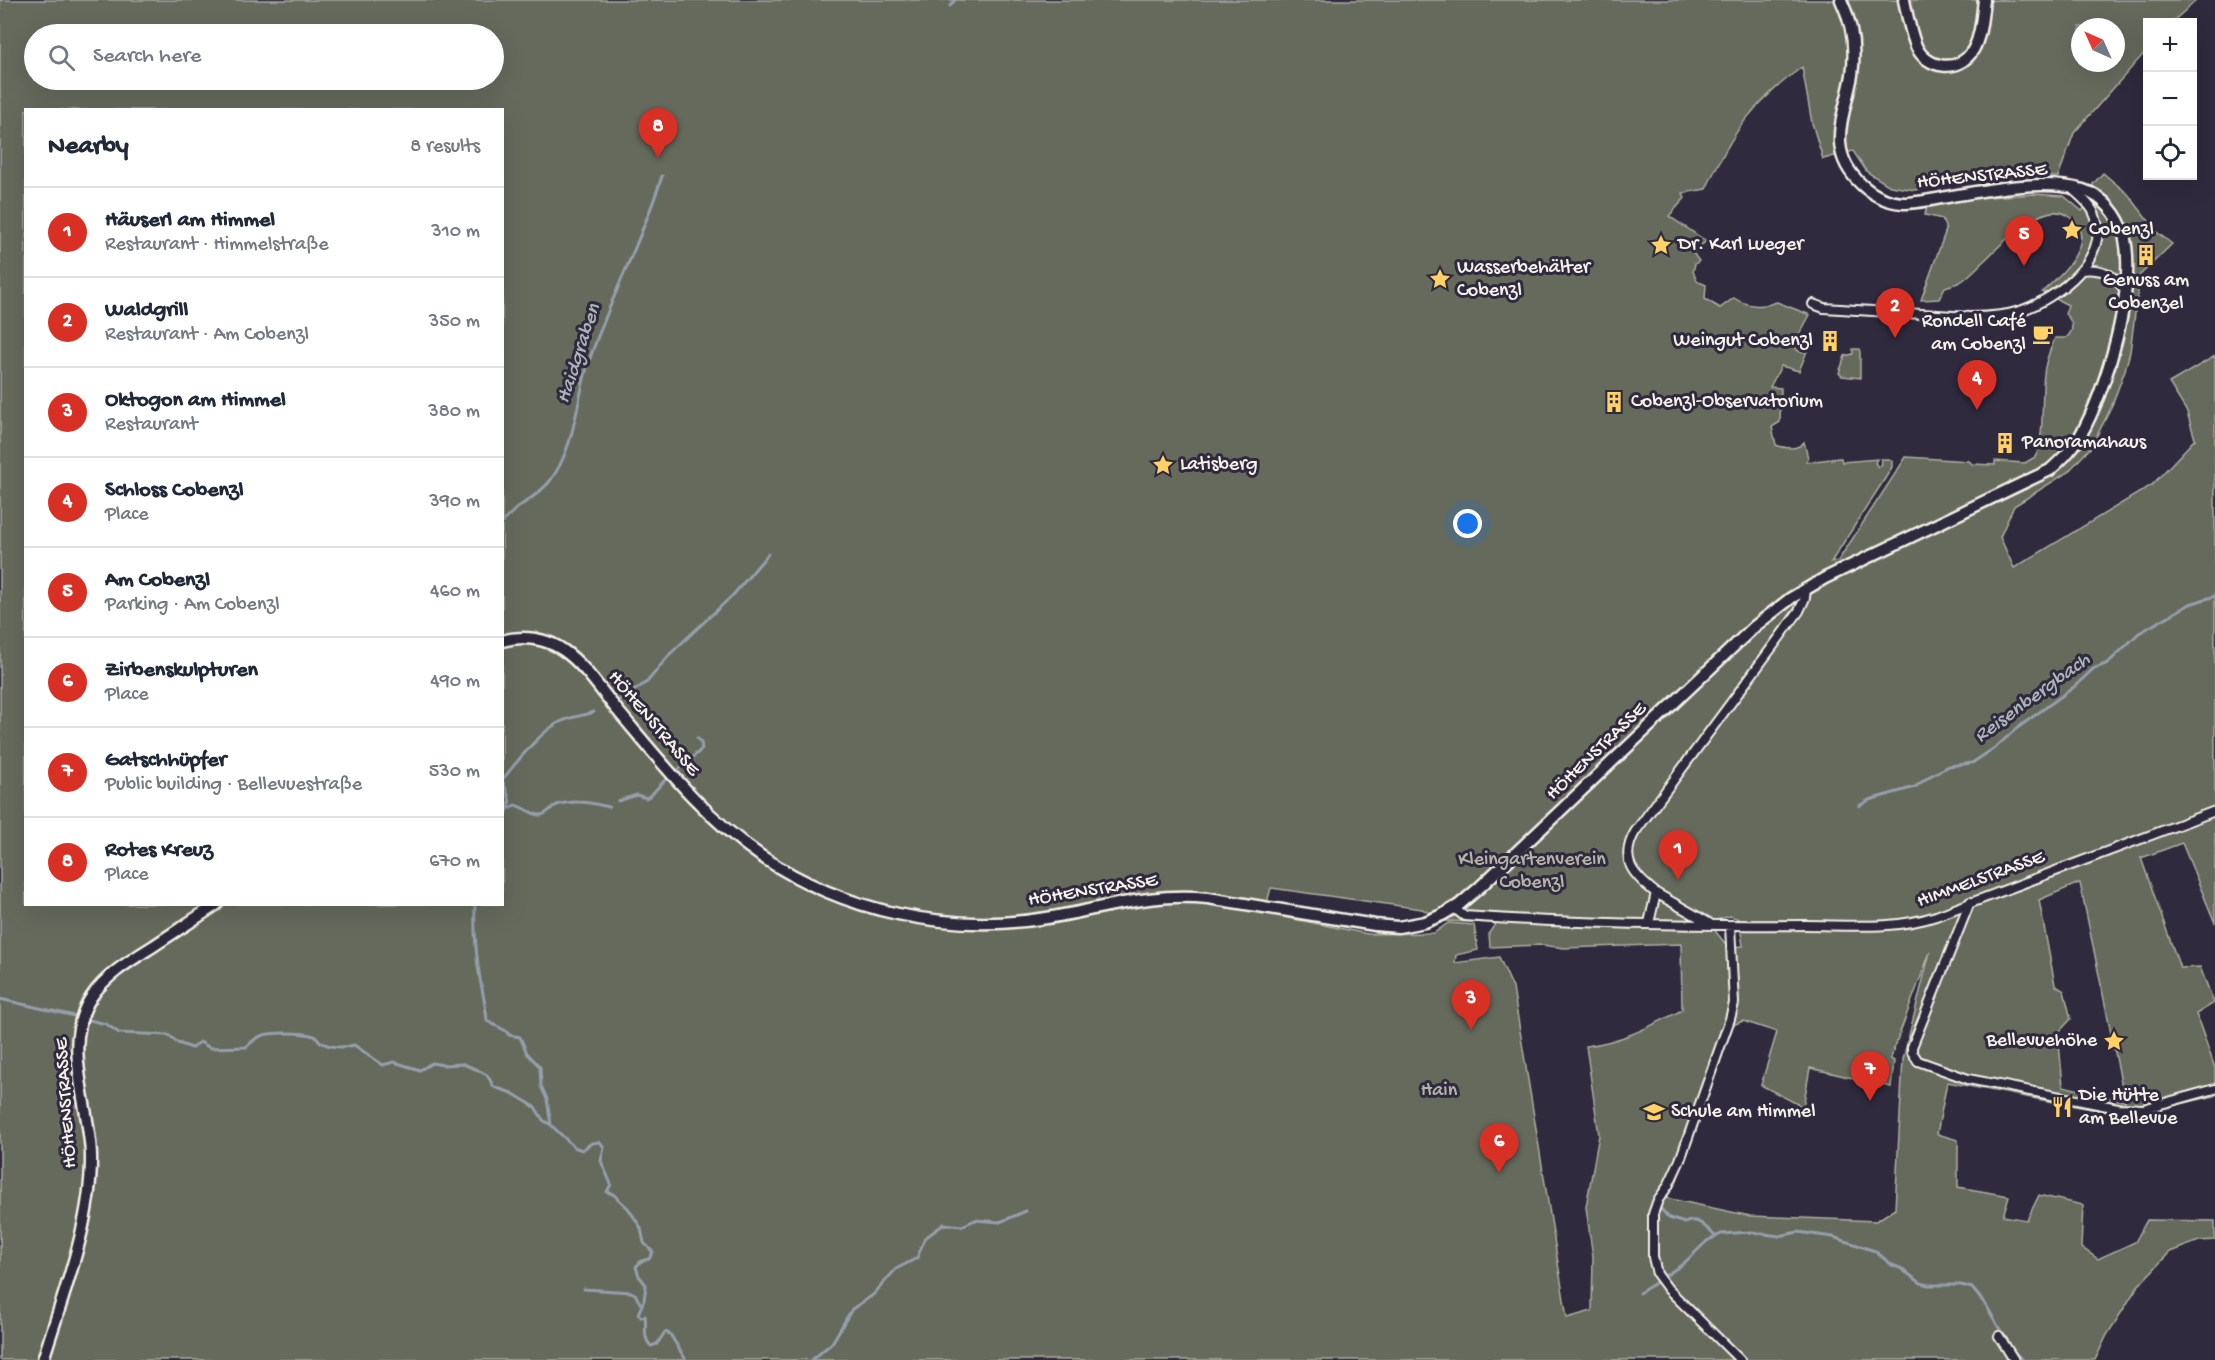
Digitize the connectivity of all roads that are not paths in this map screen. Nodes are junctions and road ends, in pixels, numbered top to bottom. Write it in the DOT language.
graph roads {
  1 [pos="1841,0"];
  2 [pos="1904,0"];
  3 [pos="1984,0"];
  4 [pos="2070,187"];
  5 [pos="2081,270"];
  6 [pos="2125,290"];
  7 [pos="1813,304"];
  8 [pos="1806,588"];
  9 [pos="506,640"];
  10 [pos="2215,811"];
  11 [pos="1656,893"];
  12 [pos="1970,902"];
  13 [pos="214,906"];
  14 [pos="1454,908"];
  15 [pos="1648,924"];
  16 [pos="1713,924"];
  17 [pos="1730,926"];
  18 [pos="2215,1089"];
  19 [pos="1999,1336"];
  20 [pos="43,1360"];
  21 [pos="1740,1360"];
  22 [pos="2014,1360"];
  1 -- 4 [label="street, HÖHENSTRASSE"];
  2 -- 3 [label="street"];
  4 -- 5 [label="street"];
  4 -- 6 [label="street, HÖHENSTRASSE"];
  5 -- 6 [label="street"];
  5 -- 7 [label="street"];
  6 -- 8 [label="street, HÖHENSTRASSE"];
  8 -- 11 [label="street, HIMMELSTRASSE"];
  8 -- 14 [label="street, HÖHENSTRASSE"];
  9 -- 14 [label="street, HÖHENSTRASSE"];
  10 -- 12 [label="street, HIMMELSTRASSE"];
  11 -- 15 [label="street"];
  11 -- 16 [label="street, HIMMELSTRASSE"];
  12 -- 17 [label="street, HIMMELSTRASSE"];
  12 -- 18 [label="street"];
  13 -- 20 [label="street, HÖHENSTRASSE"];
  14 -- 15 [label="street, HIMMELSTRASSE"];
  15 -- 16 [label="street, HIMMELSTRASSE"];
  16 -- 17 [label="street, HIMMELSTRASSE"];
  17 -- 21 [label="street"];
  19 -- 22 [label="street"];
}
